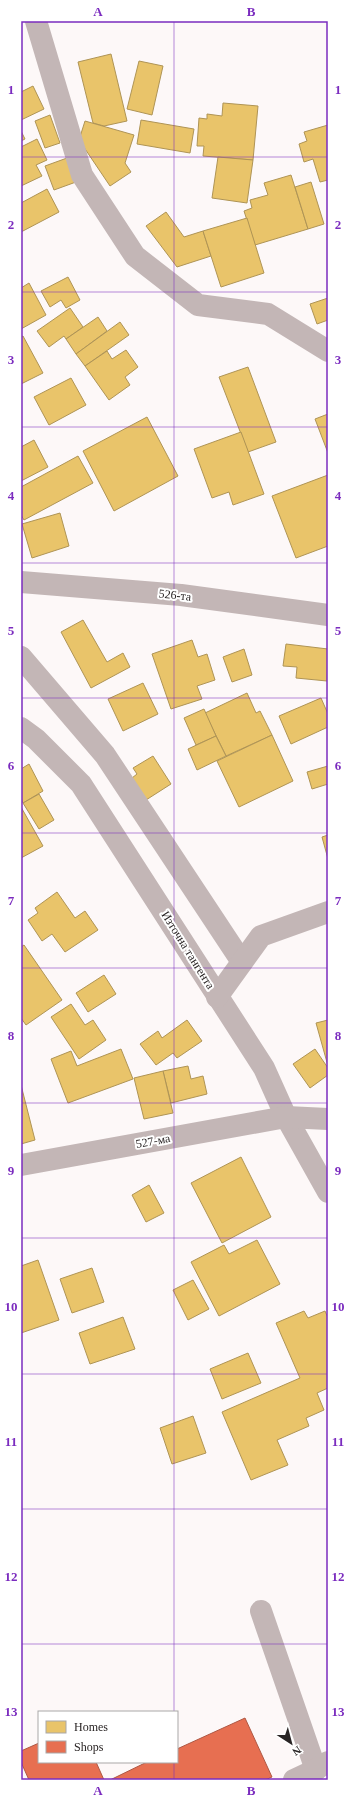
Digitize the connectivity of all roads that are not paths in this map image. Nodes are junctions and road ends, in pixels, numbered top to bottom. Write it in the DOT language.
graph roads {
  1 [pos="36,21"];
  2 [pos="328,352"];
  3 [pos="21,582"];
  4 [pos="328,616"];
  5 [pos="21,657"];
  6 [pos="21,728"];
  7 [pos="328,912"];
  8 [pos="242,962"];
  9 [pos="217,997"];
  10 [pos="286,1117"];
  11 [pos="328,1119"];
  12 [pos="21,1165"];
  13 [pos="328,1192"];
  14 [pos="260,1611"];
  15 [pos="322,1766"];
  16 [pos="294,1780"];
  1 -- 2 [label="street"];
  3 -- 4 [label="street, 526-та"];
  5 -- 8 [label="street"];
  6 -- 9 [label="street, Източна тангента"];
  7 -- 8 [label="street"];
  8 -- 9 [label="street"];
  9 -- 10 [label="street, Източна тангента"];
  10 -- 11 [label="street, 527-ма"];
  10 -- 12 [label="street, 527-ма"];
  10 -- 13 [label="street, Източна тангента"];
  14 -- 15 [label="street"];
  15 -- 16 [label="street"];
}
